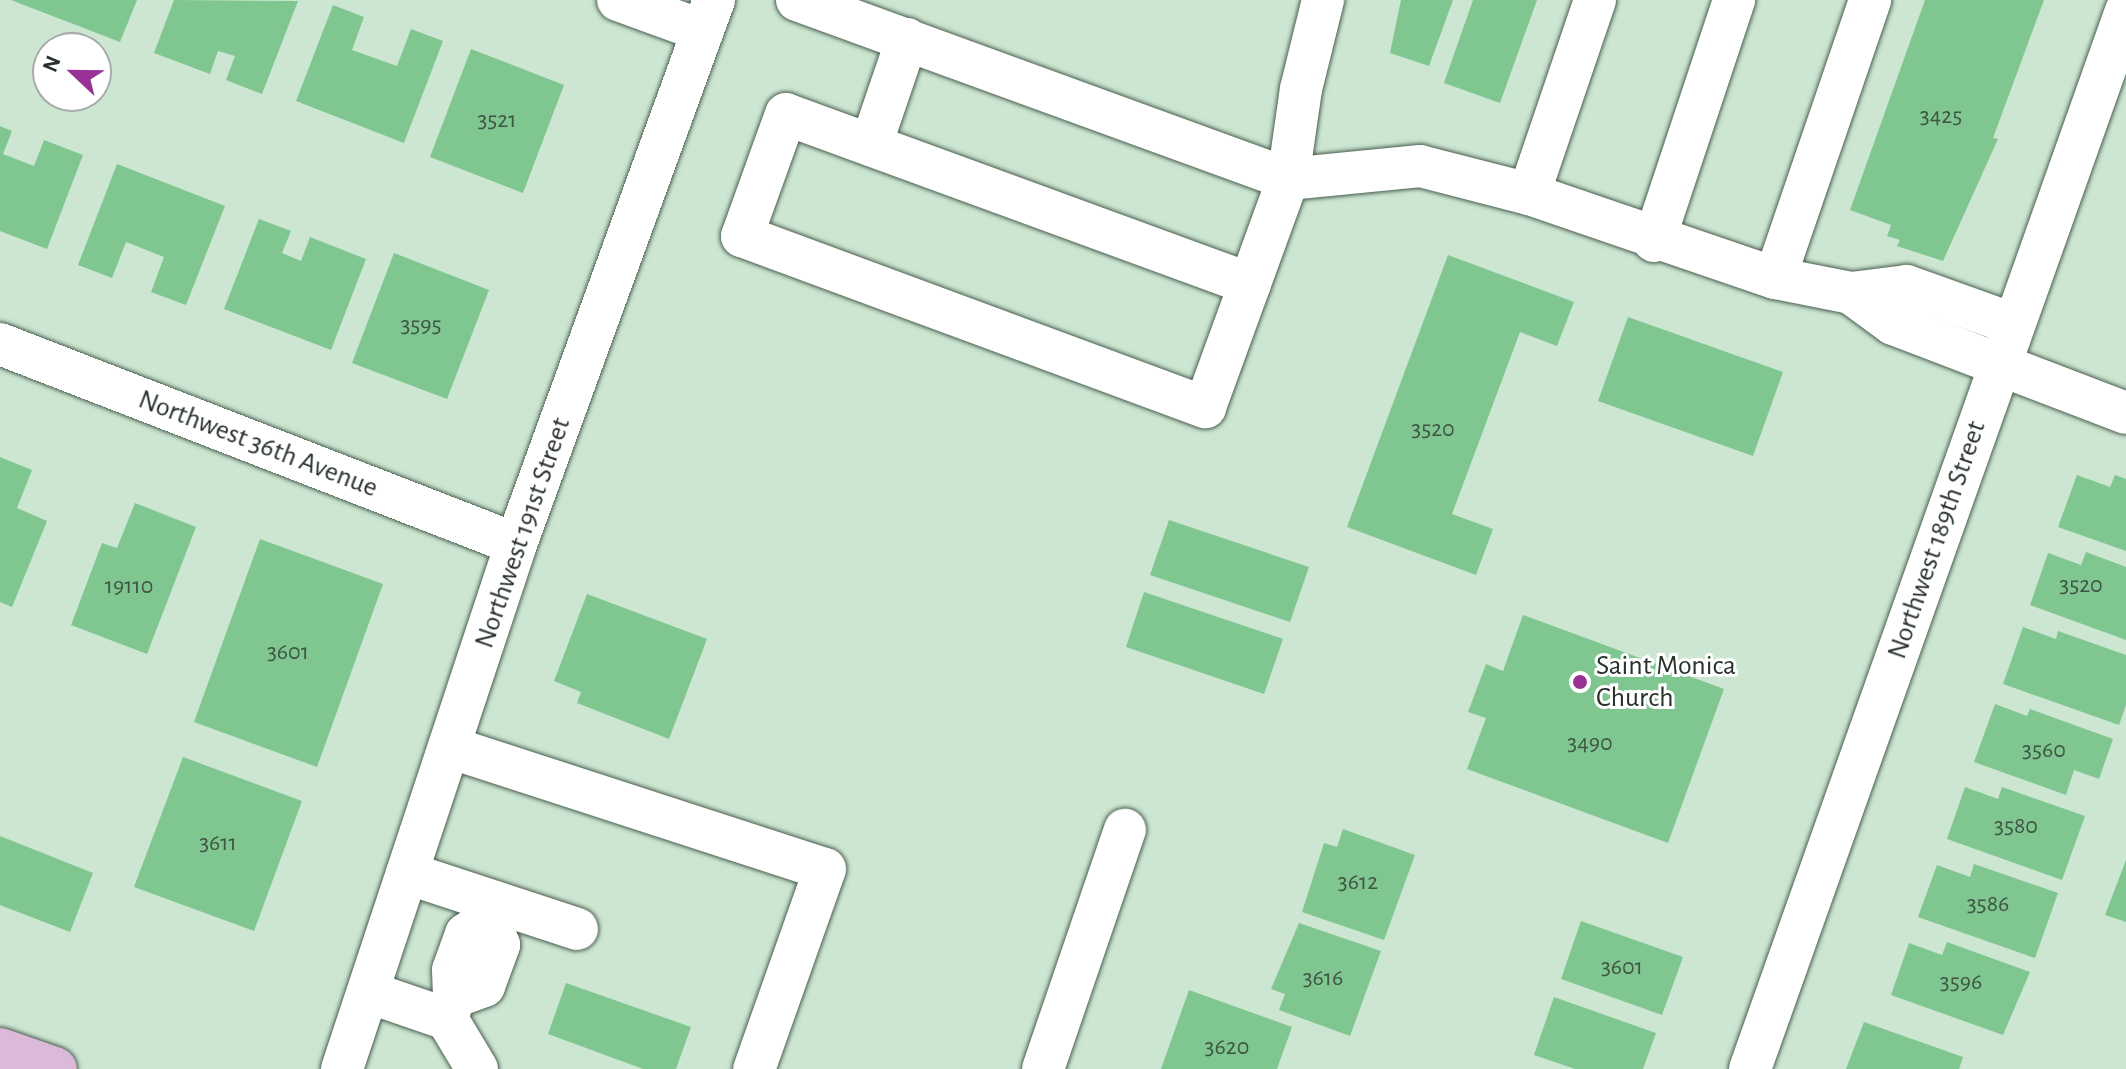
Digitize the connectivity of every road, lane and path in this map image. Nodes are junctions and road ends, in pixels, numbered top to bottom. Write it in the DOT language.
graph roads {
  1 [pos="618,0"];
  2 [pos="797,0"];
  3 [pos="1323,0"];
  4 [pos="1595,0"];
  5 [pos="1734,0"];
  6 [pos="1870,0"];
  7 [pos="2126,11"];
  8 [pos="709,16"];
  9 [pos="907,39"];
  10 [pos="871,145"];
  11 [pos="1288,179"];
  12 [pos="1529,194"];
  13 [pos="1654,241"];
  14 [pos="1775,278"];
  15 [pos="1250,284"];
  16 [pos="1851,293"];
  17 [pos="2013,324"];
  18 [pos="0,344"];
  19 [pos="1999,362"];
  20 [pos="2126,413"];
  21 [pos="516,544"];
  22 [pos="449,747"];
  23 [pos="1125,830"];
  24 [pos="407,873"];
  25 [pos="492,910"];
  26 [pos="577,929"];
  27 [pos="368,992"];
  28 [pos="450,1008"];
  29 [pos="0,1050"];
  30 [pos="55,1069"];
  31 [pos="342,1069"];
  32 [pos="477,1069"];
  33 [pos="754,1069"];
  34 [pos="1043,1069"];
  35 [pos="1750,1069"];
  1 -- 8 [label="street"];
  2 -- 9 [label="street"];
  3 -- 11 [label="street"];
  4 -- 12 [label="street"];
  5 -- 13 [label="street"];
  6 -- 14 [label="street"];
  7 -- 17 [label="street, Northwest 189th Street"];
  8 -- 21 [label="street, Northwest 191st Street"];
  9 -- 10 [label="street"];
  9 -- 11 [label="street"];
  10 -- 15 [label="street"];
  10 -- 15 [label="street"];
  11 -- 12 [label="street"];
  11 -- 15 [label="street"];
  12 -- 13 [label="street"];
  13 -- 14 [label="street"];
  14 -- 16 [label="street"];
  16 -- 17 [label="street"];
  16 -- 19 [label="street"];
  17 -- 19 [label="street, Northwest 189th Street"];
  18 -- 21 [label="street, Northwest 36th Avenue"];
  19 -- 20 [label="street"];
  19 -- 35 [label="street, Northwest 189th Street"];
  21 -- 22 [label="street, Northwest 191st Street"];
  22 -- 24 [label="street, Northwest 191st Street"];
  22 -- 33 [label="street"];
  23 -- 34 [label="street"];
  24 -- 25 [label="street"];
  24 -- 27 [label="street, Northwest 191st Street"];
  25 -- 26 [label="street"];
  25 -- 28 [label="street"];
  27 -- 28 [label="street"];
  27 -- 31 [label="street, Northwest 191st Street"];
  28 -- 32 [label="street"];
  29 -- 30 [label="main road"];
}
